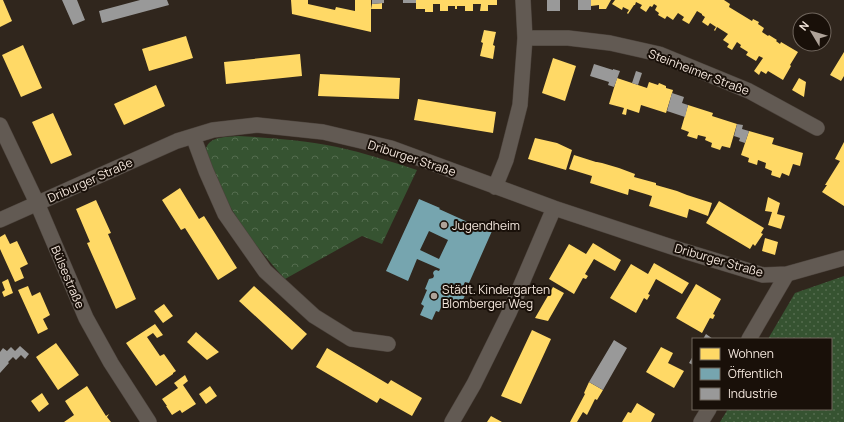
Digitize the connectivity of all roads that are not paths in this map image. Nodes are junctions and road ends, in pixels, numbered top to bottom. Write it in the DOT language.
graph roads {
  1 [pos="523,0"];
  2 [pos="525,38"];
  3 [pos="0,125"];
  4 [pos="817,128"];
  5 [pos="193,136"];
  6 [pos="495,187"];
  7 [pos="37,203"];
  8 [pos="554,208"];
  9 [pos="0,220"];
  10 [pos="844,258"];
  11 [pos="787,274"];
  12 [pos="750,338"];
  13 [pos="388,344"];
  14 [pos="708,410"];
  15 [pos="149,422"];
  16 [pos="452,422"];
  17 [pos="701,422"];
  1 -- 2 [label="street"];
  2 -- 4 [label="street, Steinheimer Straße"];
  2 -- 6 [label="street"];
  3 -- 7 [label="street, Bülsestraße"];
  5 -- 6 [label="street, Driburger Straße"];
  5 -- 7 [label="street, Driburger Straße"];
  5 -- 13 [label="street"];
  6 -- 8 [label="street, Driburger Straße"];
  7 -- 9 [label="street, Driburger Straße"];
  7 -- 15 [label="street, Bülsestraße"];
  8 -- 11 [label="street, Driburger Straße"];
  8 -- 16 [label="street"];
  10 -- 11 [label="street, Driburger Straße"];
  11 -- 12 [label="street"];
  14 -- 17 [label="street"];
}
